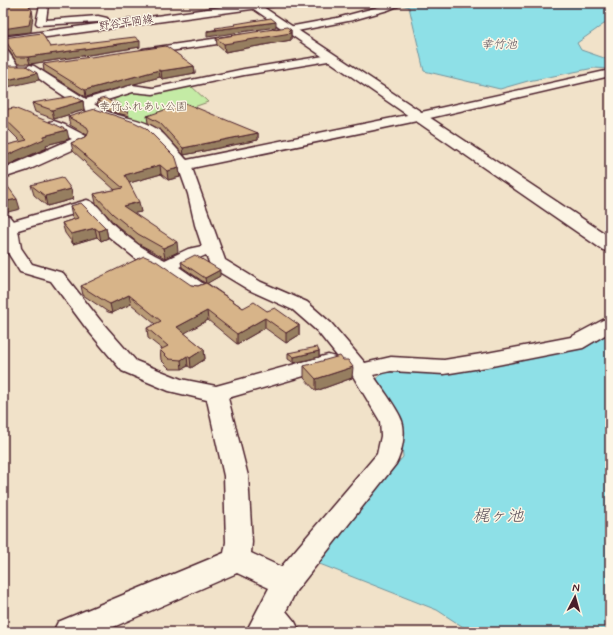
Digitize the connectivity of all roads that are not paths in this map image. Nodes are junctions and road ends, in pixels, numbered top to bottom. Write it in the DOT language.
graph roads {
  1 [pos="42,3"];
  2 [pos="274,3"];
  3 [pos="401,3"];
  4 [pos="252,4"];
  5 [pos="108,26"];
  6 [pos="291,30"];
  7 [pos="262,34"];
  8 [pos="248,37"];
  9 [pos="3,40"];
  10 [pos="3,52"];
  11 [pos="130,54"];
  12 [pos="330,58"];
  13 [pos="45,66"];
  14 [pos="8,68"];
  15 [pos="30,68"];
  16 [pos="610,74"];
  17 [pos="85,103"];
  18 [pos="97,112"];
  19 [pos="417,116"];
  20 [pos="83,117"];
  21 [pos="68,121"];
  22 [pos="184,165"];
  23 [pos="3,174"];
  24 [pos="6,223"];
  25 [pos="610,246"];
  26 [pos="212,250"];
  27 [pos="164,265"];
  28 [pos="199,289"];
  29 [pos="610,324"];
  30 [pos="354,364"];
  31 [pos="216,394"];
  32 [pos="237,560"];
  33 [pos="286,582"];
  34 [pos="272,626"];
  35 [pos="68,632"];
  1 -- 5 [label="street"];
  2 -- 4 [label="street, 野谷平岡線"];
  3 -- 6 [label="street"];
  4 -- 5 [label="street, 野谷平岡線"];
  4 -- 6 [label="street"];
  5 -- 9 [label="street, 野谷平岡線"];
  6 -- 7 [label="street"];
  6 -- 12 [label="street"];
  8 -- 11 [label="street"];
  10 -- 14 [label="street"];
  12 -- 17 [label="street"];
  12 -- 19 [label="street"];
  13 -- 15 [label="street"];
  14 -- 15 [label="street"];
  15 -- 17 [label="street"];
  16 -- 19 [label="street"];
  17 -- 18 [label="street"];
  18 -- 20 [label="street"];
  18 -- 22 [label="street"];
  19 -- 22 [label="street"];
  19 -- 25 [label="street"];
  21 -- 23 [label="street"];
  22 -- 26 [label="street"];
  24 -- 27 [label="street"];
  24 -- 31 [label="street"];
  26 -- 27 [label="street"];
  26 -- 30 [label="street"];
  27 -- 28 [label="street"];
  29 -- 30 [label="street"];
  30 -- 31 [label="street"];
  30 -- 33 [label="street"];
  31 -- 32 [label="street"];
  32 -- 33 [label="street"];
  32 -- 35 [label="street"];
  33 -- 34 [label="street"];
}
